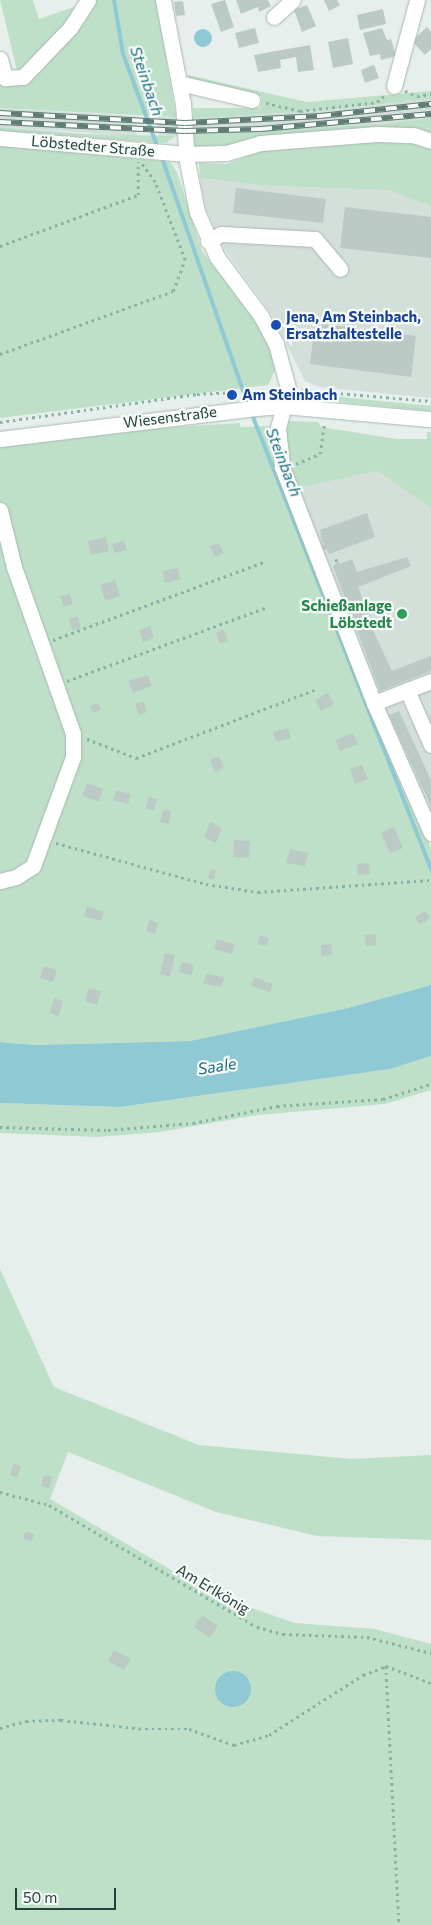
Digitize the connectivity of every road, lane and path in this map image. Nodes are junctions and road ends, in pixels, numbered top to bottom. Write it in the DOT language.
graph roads {
  1 [pos="88,0"];
  2 [pos="162,0"];
  3 [pos="293,0"];
  4 [pos="417,0"];
  5 [pos="274,17"];
  6 [pos="0,60"];
  7 [pos="179,83"];
  8 [pos="394,86"];
  9 [pos="431,94"];
  10 [pos="252,100"];
  11 [pos="377,102"];
  12 [pos="0,138"];
  13 [pos="431,141"];
  14 [pos="140,148"];
  15 [pos="186,154"];
  16 [pos="208,241"];
  17 [pos="0,246"];
  18 [pos="340,269"];
  19 [pos="0,354"];
  20 [pos="288,388"];
  21 [pos="329,391"];
  22 [pos="431,401"];
  23 [pos="284,406"];
  24 [pos="325,410"];
  25 [pos="431,418"];
  26 [pos="0,422"];
  27 [pos="0,439"];
  28 [pos="282,467"];
  29 [pos="0,510"];
  30 [pos="336,559"];
  31 [pos="266,561"];
  32 [pos="338,564"];
  33 [pos="267,607"];
  34 [pos="42,644"];
  35 [pos="431,681"];
  36 [pos="56,685"];
  37 [pos="314,690"];
  38 [pos="407,690"];
  39 [pos="374,703"];
  40 [pos="73,734"];
  41 [pos="431,744"];
  42 [pos="431,833"];
  43 [pos="45,840"];
  44 [pos="0,881"];
  45 [pos="430,881"];
  46 [pos="431,1084"];
  47 [pos="0,1127"];
  48 [pos="0,1492"];
  49 [pos="431,1652"];
  50 [pos="386,1666"];
  51 [pos="431,1683"];
  52 [pos="0,1728"];
  53 [pos="399,1925"];
  1 -- 6 [label="street"];
  2 -- 7 [label="street"];
  3 -- 5 [label="street"];
  4 -- 8 [label="street"];
  7 -- 10 [label="street"];
  7 -- 15 [label="street"];
  8 -- 9 [label="path"];
  10 -- 11 [label="path"];
  12 -- 14 [label="street, Löbstedter Straße"];
  13 -- 15 [label="street, Löbstedter Straße"];
  14 -- 15 [label="street, Löbstedter Straße"];
  14 -- 17 [label="path"];
  14 -- 19 [label="path"];
  15 -- 16 [label="street"];
  16 -- 18 [label="street"];
  16 -- 20 [label="street"];
  20 -- 21 [label="path"];
  20 -- 23 [label="street"];
  20 -- 26 [label="path"];
  21 -- 22 [label="path"];
  21 -- 24 [label="path"];
  23 -- 24 [label="street, Wiesenstraße"];
  23 -- 27 [label="street, Wiesenstraße"];
  23 -- 28 [label="street"];
  24 -- 25 [label="street, Wiesenstraße"];
  24 -- 28 [label="path"];
  28 -- 39 [label="street"];
  29 -- 34 [label="street"];
  30 -- 32 [label="path"];
  31 -- 34 [label="path"];
  33 -- 36 [label="path"];
  34 -- 36 [label="street"];
  35 -- 38 [label="street"];
  36 -- 40 [label="street"];
  37 -- 40 [label="path"];
  38 -- 39 [label="street"];
  38 -- 41 [label="street"];
  39 -- 42 [label="street"];
  40 -- 43 [label="street"];
  43 -- 44 [label="street"];
  43 -- 45 [label="path"];
  46 -- 47 [label="path"];
  48 -- 49 [label="path, Am Erlkönig"];
  50 -- 51 [label="path"];
  50 -- 52 [label="path"];
  50 -- 53 [label="path"];
}
